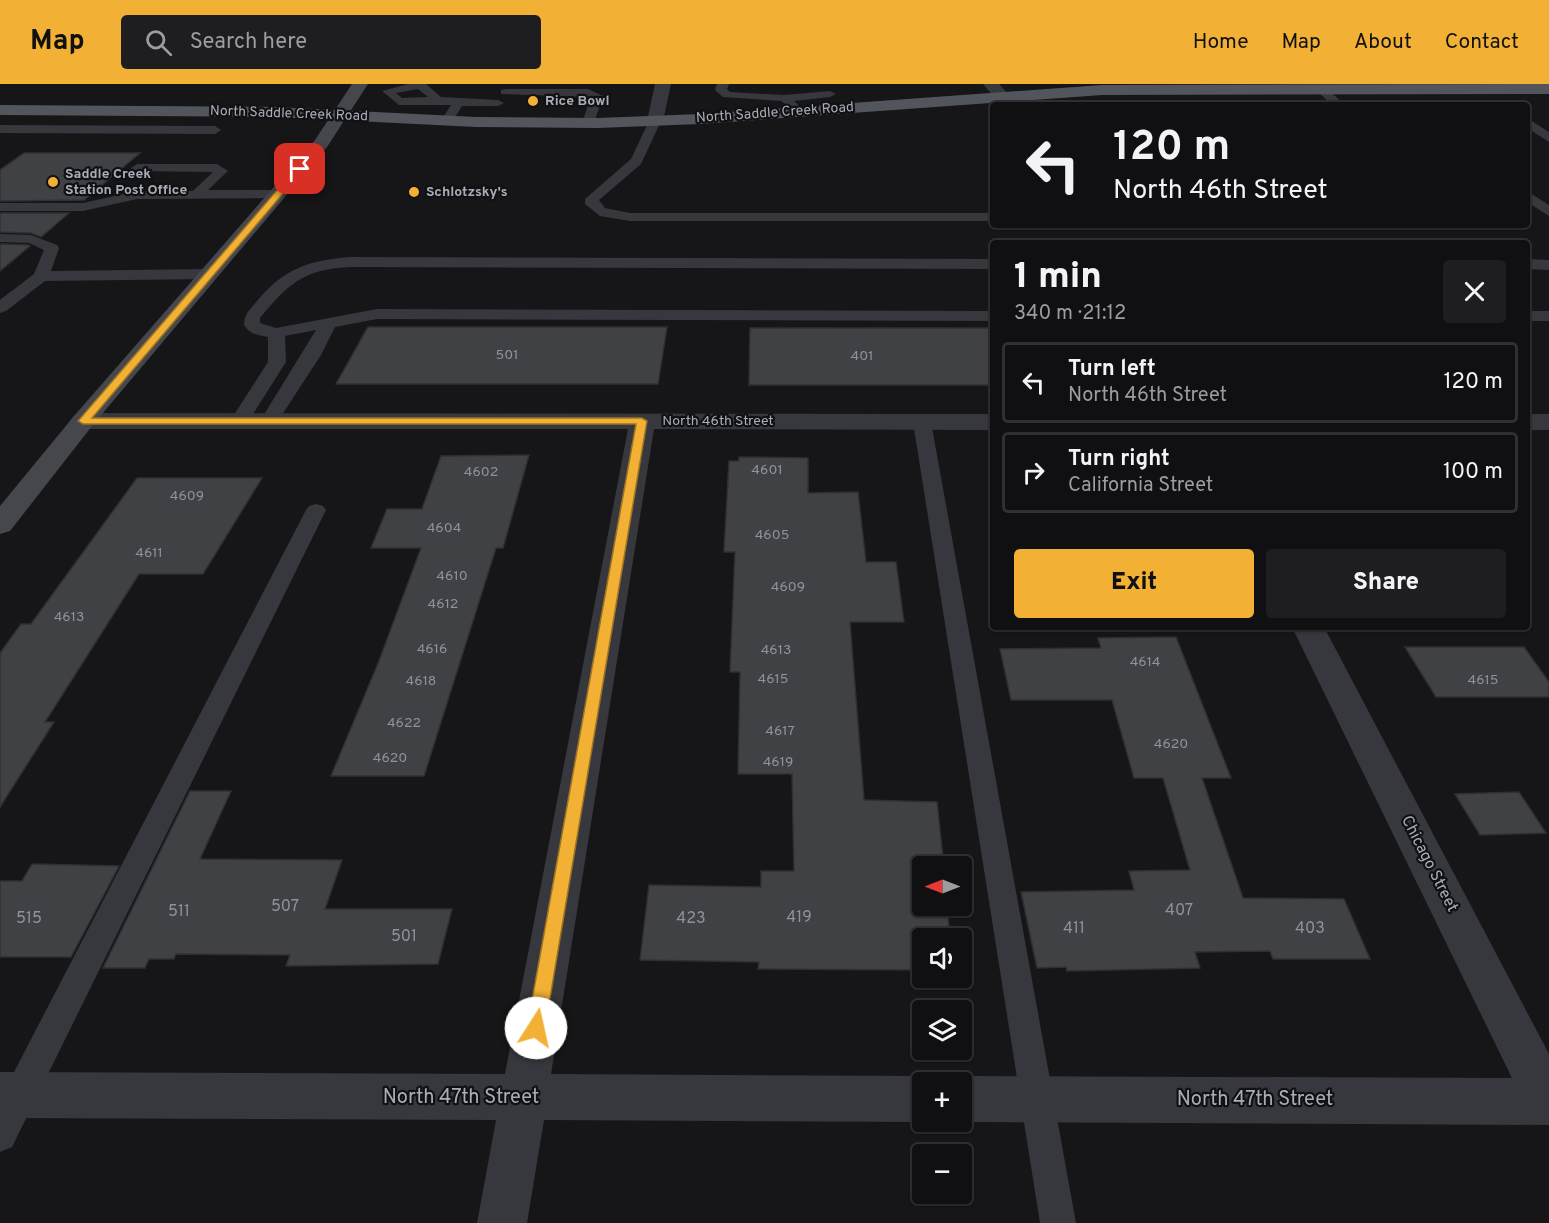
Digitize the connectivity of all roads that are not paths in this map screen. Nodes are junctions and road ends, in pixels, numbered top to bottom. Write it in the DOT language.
graph roads {
  1 [pos="360,84"];
  2 [pos="663,84"];
  3 [pos="723,84"];
  4 [pos="403,86"];
  5 [pos="1157,86"];
  6 [pos="1319,86"];
  7 [pos="1109,87"];
  8 [pos="507,88"];
  9 [pos="1549,89"];
  10 [pos="1001,95"];
  11 [pos="830,96"];
  12 [pos="784,98"];
  13 [pos="1336,102"];
  14 [pos="458,103"];
  15 [pos="498,103"];
  16 [pos="0,110"];
  17 [pos="799,111"];
  18 [pos="341,115"];
  19 [pos="448,121"];
  20 [pos="654,121"];
  21 [pos="488,123"];
  22 [pos="588,123"];
  23 [pos="1530,124"];
  24 [pos="0,129"];
  25 [pos="215,130"];
  26 [pos="1549,138"];
  27 [pos="137,168"];
  28 [pos="278,194"];
  29 [pos="196,195"];
  30 [pos="1530,197"];
  31 [pos="0,207"];
  32 [pos="1549,212"];
  33 [pos="990,217"];
  34 [pos="0,238"];
  35 [pos="990,264"];
  36 [pos="1530,264"];
  37 [pos="1549,265"];
  38 [pos="209,274"];
  39 [pos="40,276"];
  40 [pos="0,308"];
  41 [pos="990,316"];
  42 [pos="1530,316"];
  43 [pos="1549,316"];
  44 [pos="329,322"];
  45 [pos="276,333"];
  46 [pos="83,421"];
  47 [pos="239,421"];
  48 [pos="269,421"];
  49 [pos="642,421"];
  50 [pos="922,422"];
  51 [pos="990,422"];
  52 [pos="1530,422"];
  53 [pos="1549,422"];
  54 [pos="316,510"];
  55 [pos="0,525"];
  56 [pos="1310,630"];
  57 [pos="10,1095"];
  58 [pos="524,1098"];
  59 [pos="912,1099"];
  60 [pos="972,1099"];
  61 [pos="1037,1099"];
  62 [pos="1549,1102"];
  63 [pos="0,1135"];
  64 [pos="502,1223"];
  65 [pos="1058,1223"];
  1 -- 18 [label="main road"];
  2 -- 20 [label="street"];
  3 -- 12 [label="lane"];
  4 -- 14 [label="lane"];
  5 -- 6 [label="main road, North Saddle Creek Road"];
  5 -- 7 [label="main road, North Saddle Creek Road"];
  6 -- 9 [label="main road, North Saddle Creek Road"];
  6 -- 13 [label="lane"];
  7 -- 10 [label="main road, North Saddle Creek Road"];
  8 -- 15 [label="lane"];
  8 -- 22 [label="lane"];
  10 -- 11 [label="main road, North Saddle Creek Road"];
  11 -- 12 [label="lane"];
  11 -- 17 [label="main road, North Saddle Creek Road"];
  12 -- 17 [label="lane"];
  14 -- 15 [label="lane"];
  14 -- 19 [label="lane"];
  15 -- 21 [label="lane"];
  16 -- 18 [label="main road, North Saddle Creek Road"];
  17 -- 20 [label="main road, North Saddle Creek Road"];
  18 -- 19 [label="main road, North Saddle Creek Road"];
  18 -- 28 [label="main road"];
  19 -- 21 [label="main road, North Saddle Creek Road"];
  20 -- 22 [label="main road, North Saddle Creek Road"];
  20 -- 33 [label="lane"];
  21 -- 22 [label="main road, North Saddle Creek Road"];
  23 -- 26 [label="lane"];
  24 -- 25 [label="lane"];
  27 -- 29 [label="lane"];
  28 -- 29 [label="lane"];
  28 -- 38 [label="main road"];
  29 -- 31 [label="lane"];
  30 -- 32 [label="lane"];
  34 -- 39 [label="lane"];
  35 -- 45 [label="lane"];
  36 -- 37 [label="lane"];
  38 -- 39 [label="lane"];
  38 -- 46 [label="main road"];
  39 -- 40 [label="lane"];
  41 -- 44 [label="lane"];
  42 -- 43 [label="lane"];
  44 -- 45 [label="lane"];
  44 -- 48 [label="lane"];
  45 -- 47 [label="lane"];
  46 -- 47 [label="street, North 46th Street"];
  46 -- 55 [label="main road"];
  47 -- 48 [label="street, North 46th Street"];
  48 -- 49 [label="street, North 46th Street"];
  49 -- 50 [label="street, North 46th Street"];
  49 -- 58 [label="street"];
  50 -- 51 [label="street, North 46th Street"];
  50 -- 61 [label="lane"];
  52 -- 53 [label="street"];
  54 -- 57 [label="lane"];
  56 -- 62 [label="street, Chicago Street"];
  57 -- 58 [label="street, North 47th Street"];
  57 -- 63 [label="lane"];
  58 -- 59 [label="street, North 47th Street"];
  58 -- 64 [label="street"];
  60 -- 61 [label="street, North 47th Street"];
  61 -- 62 [label="street, North 47th Street"];
  61 -- 65 [label="lane"];
}
